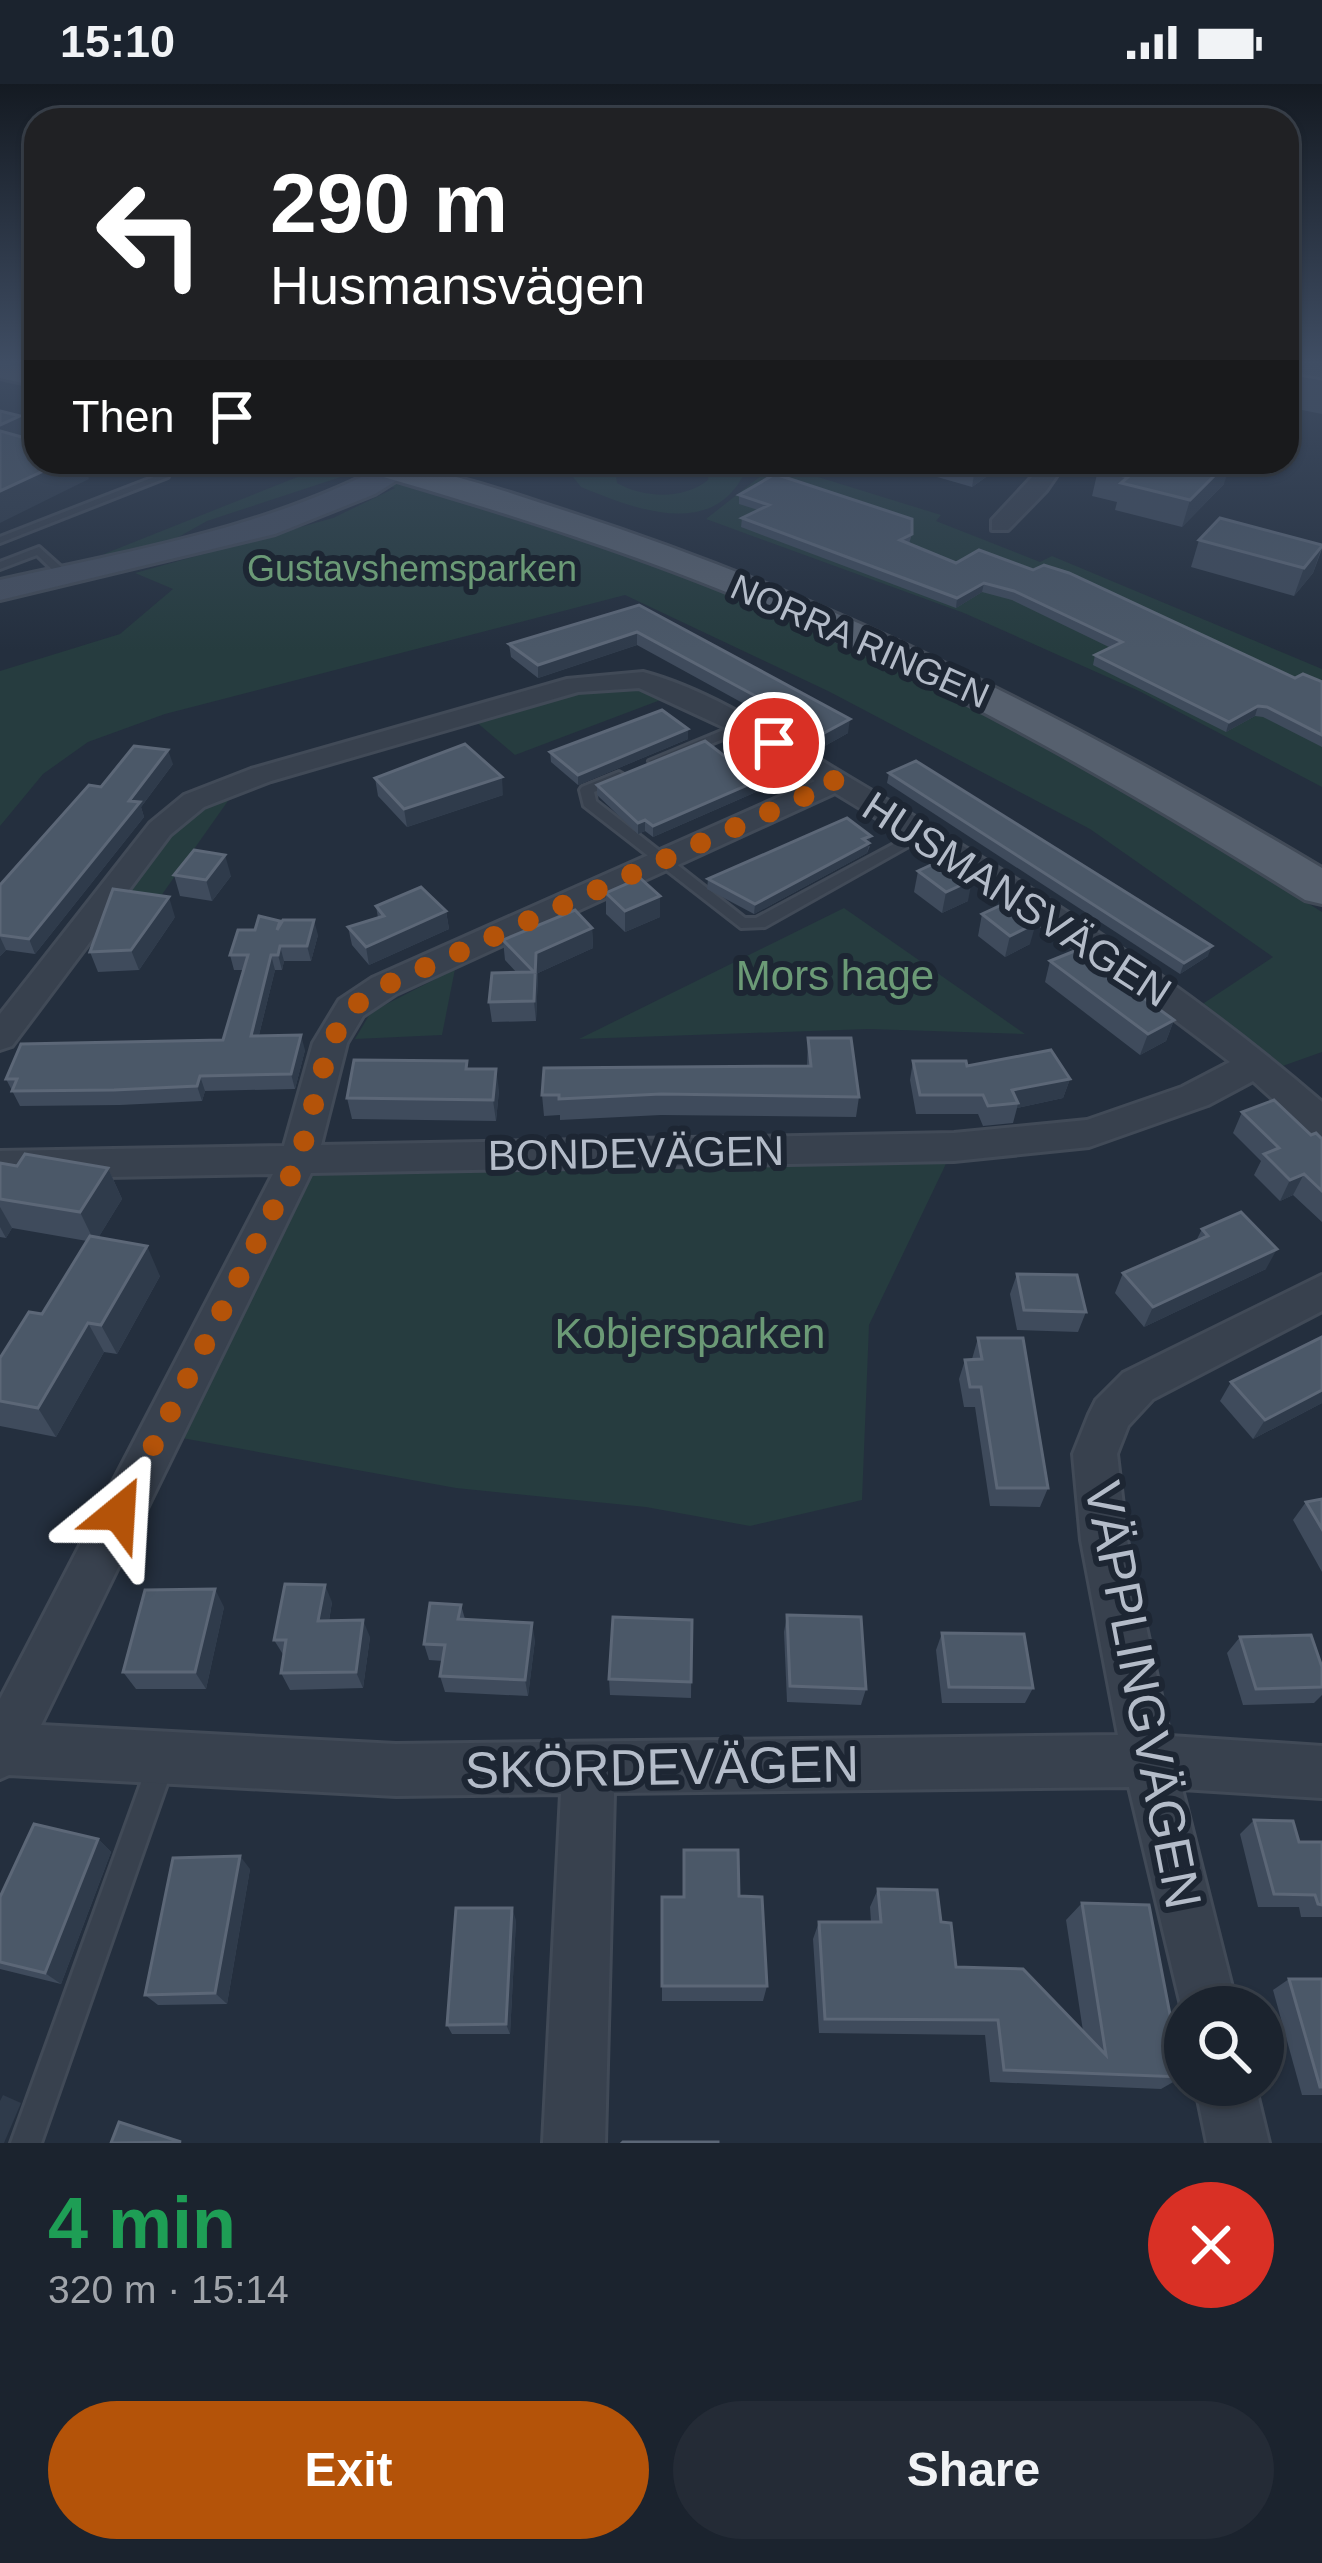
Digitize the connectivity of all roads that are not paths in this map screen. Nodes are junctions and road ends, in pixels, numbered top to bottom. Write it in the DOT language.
graph roads {
  1 [pos="154,474"];
  2 [pos="387,474"];
  3 [pos="429,474"];
  4 [pos="447,474"];
  5 [pos="496,474"];
  6 [pos="1046,474"];
  7 [pos="529,491"];
  8 [pos="1000,525"];
  9 [pos="1,540"];
  10 [pos="39,550"];
  11 [pos="0,566"];
  12 [pos="64,575"];
  13 [pos="0,590"];
  14 [pos="743,726"];
  15 [pos="836,782"];
  16 [pos="925,833"];
  17 [pos="1322,851"];
  18 [pos="661,864"];
  19 [pos="1322,889"];
  20 [pos="0,1038"];
  21 [pos="1256,1064"];
  22 [pos="1322,1123"];
  23 [pos="299,1159"];
  24 [pos="0,1165"];
  25 [pos="1322,1292"];
  26 [pos="1,1751"];
  27 [pos="162,1761"];
  28 [pos="1149,1761"];
  29 [pos="589,1766"];
  30 [pos="1322,1772"];
  31 [pos="1203,1986"];
  32 [pos="1230,2106"];
  33 [pos="26,2143"];
  34 [pos="574,2143"];
  35 [pos="1238,2143"];
  1 -- 9 [label="lane"];
  2 -- 12 [label="street"];
  3 -- 19 [label="main road, NORRA RINGEN"];
  4 -- 7 [label="main road, NORRA RINGEN"];
  5 -- 7 [label="main road"];
  6 -- 8 [label="street"];
  7 -- 17 [label="main road, NORRA RINGEN"];
  9 -- 10 [label="lane"];
  10 -- 11 [label="lane"];
  10 -- 12 [label="lane"];
  12 -- 13 [label="street"];
  14 -- 15 [label="street, HUSMANSVÄGEN"];
  14 -- 18 [label="lane"];
  14 -- 20 [label="street, HUSMANSVÄGEN"];
  15 -- 16 [label="street, HUSMANSVÄGEN"];
  15 -- 18 [label="street"];
  16 -- 18 [label="lane"];
  16 -- 21 [label="street, HUSMANSVÄGEN"];
  18 -- 23 [label="street"];
  21 -- 22 [label="street, HUSMANSVÄGEN"];
  21 -- 23 [label="street, BONDEVÄGEN"];
  23 -- 24 [label="street, BONDEVÄGEN"];
  23 -- 26 [label="street"];
  25 -- 28 [label="street, VÄPPLINGVÄGEN"];
  26 -- 27 [label="street, SKÖRDEVÄGEN"];
  27 -- 29 [label="street, SKÖRDEVÄGEN"];
  27 -- 33 [label="lane"];
  28 -- 29 [label="street, SKÖRDEVÄGEN"];
  28 -- 30 [label="street, SKÖRDEVÄGEN"];
  28 -- 31 [label="street, VÄPPLINGVÄGEN"];
  29 -- 34 [label="street"];
  32 -- 35 [label="street"];
}
